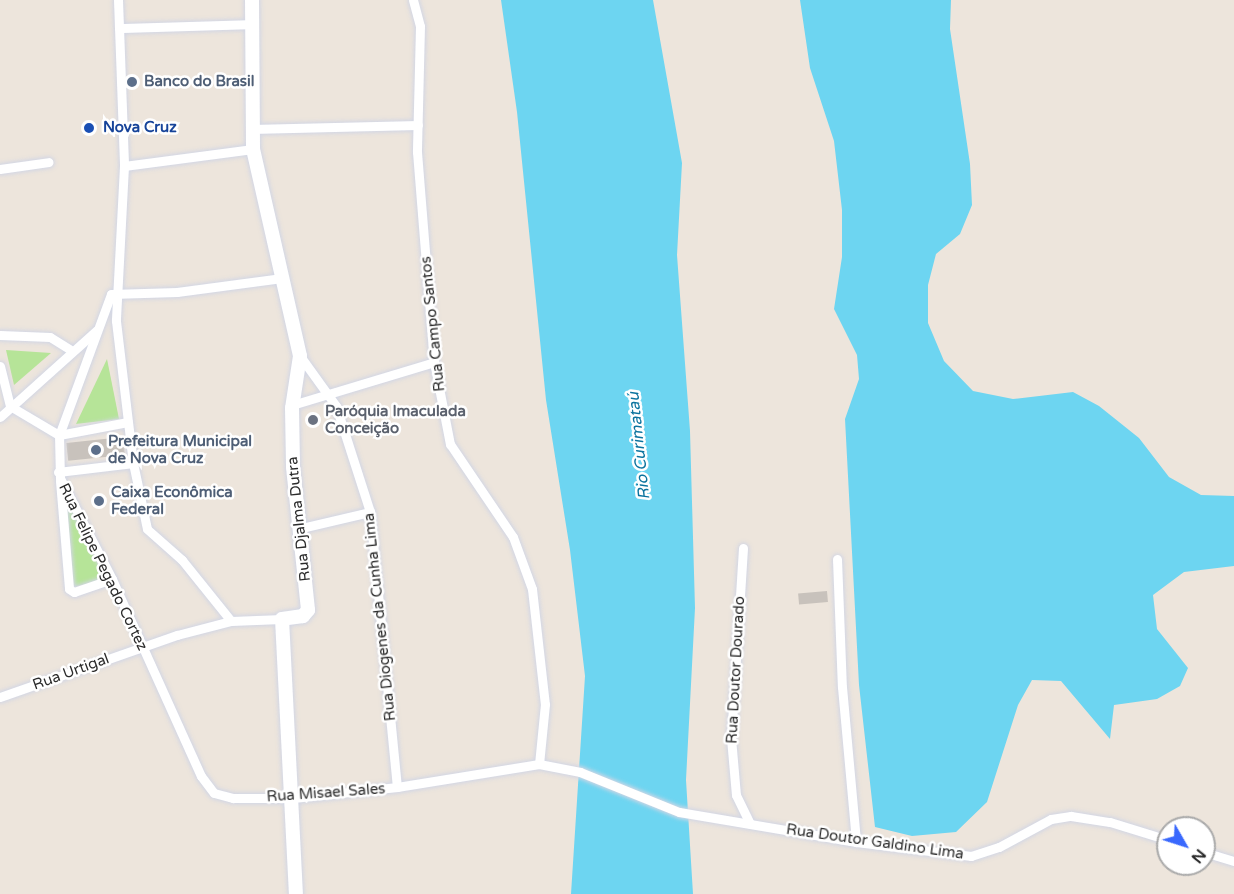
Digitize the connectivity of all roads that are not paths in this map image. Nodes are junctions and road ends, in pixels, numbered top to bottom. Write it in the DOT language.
graph roads {
  1 [pos="118,0"];
  2 [pos="252,0"];
  3 [pos="414,3"];
  4 [pos="251,24"];
  5 [pos="119,28"];
  6 [pos="418,125"];
  7 [pos="251,129"];
  8 [pos="253,149"];
  9 [pos="49,162"];
  10 [pos="124,166"];
  11 [pos="0,169"];
  12 [pos="282,278"];
  13 [pos="115,294"];
  14 [pos="98,329"];
  15 [pos="0,335"];
  16 [pos="72,351"];
  17 [pos="300,356"];
  18 [pos="434,362"];
  19 [pos="0,366"];
  20 [pos="327,392"];
  21 [pos="292,405"];
  22 [pos="10,406"];
  23 [pos="0,417"];
  24 [pos="128,422"];
  25 [pos="59,435"];
  26 [pos="133,463"];
  27 [pos="59,475"];
  28 [pos="370,512"];
  29 [pos="301,528"];
  30 [pos="743,548"];
  31 [pos="837,559"];
  32 [pos="112,579"];
  33 [pos="282,619"];
  34 [pos="231,621"];
  35 [pos="142,646"];
  36 [pos="0,697"];
  37 [pos="538,764"];
  38 [pos="397,788"];
  39 [pos="219,796"];
  40 [pos="293,798"];
  41 [pos="750,824"];
  42 [pos="1156,836"];
  43 [pos="856,842"];
  44 [pos="1216,856"];
  45 [pos="1234,861"];
  46 [pos="296,894"];
  1 -- 5 [label="street"];
  2 -- 4 [label="main road, Rua Djalma Dutra"];
  3 -- 6 [label="street, Rua Campo Santos"];
  4 -- 5 [label="street"];
  4 -- 7 [label="main road, Rua Djalma Dutra"];
  5 -- 10 [label="street"];
  6 -- 7 [label="street"];
  6 -- 18 [label="street, Rua Campo Santos"];
  7 -- 8 [label="main road, Rua Djalma Dutra"];
  8 -- 10 [label="street"];
  8 -- 12 [label="main road, Rua Djalma Dutra"];
  9 -- 11 [label="street"];
  10 -- 13 [label="street"];
  12 -- 13 [label="street"];
  12 -- 17 [label="main road, Rua Djalma Dutra"];
  13 -- 14 [label="street, Rua Felipe Pegado Cortez"];
  13 -- 24 [label="street"];
  14 -- 16 [label="street"];
  14 -- 25 [label="street, Rua Felipe Pegado Cortez"];
  15 -- 16 [label="street"];
  16 -- 22 [label="street"];
  17 -- 20 [label="street, Rua Diogenes da Cunha Lima"];
  17 -- 21 [label="main road, Rua Djalma Dutra"];
  18 -- 20 [label="street"];
  18 -- 37 [label="street, Rua Campo Santos"];
  19 -- 22 [label="street"];
  20 -- 21 [label="street"];
  20 -- 28 [label="street, Rua Diogenes da Cunha Lima"];
  21 -- 29 [label="main road, Rua Djalma Dutra"];
  22 -- 23 [label="street"];
  22 -- 25 [label="street"];
  24 -- 25 [label="street"];
  24 -- 26 [label="street"];
  25 -- 27 [label="street, Rua Felipe Pegado Cortez"];
  26 -- 27 [label="street"];
  26 -- 34 [label="street"];
  27 -- 32 [label="street, Rua Felipe Pegado Cortez"];
  27 -- 32 [label="street"];
  28 -- 29 [label="street"];
  28 -- 38 [label="street, Rua Diogenes da Cunha Lima"];
  29 -- 33 [label="main road, Rua Djalma Dutra"];
  30 -- 41 [label="street, Rua Doutor Dourado"];
  31 -- 43 [label="street"];
  32 -- 35 [label="street, Rua Felipe Pegado Cortez"];
  33 -- 34 [label="street, Rua Urtigal"];
  33 -- 40 [label="main road"];
  34 -- 35 [label="street, Rua Urtigal"];
  35 -- 36 [label="street, Rua Urtigal"];
  35 -- 39 [label="street, Rua Felipe Pegado Cortez"];
  37 -- 38 [label="street"];
  37 -- 41 [label="street, Rua Doutor Galdino Lima"];
  38 -- 40 [label="street, Rua Misael Sales"];
  39 -- 40 [label="street, Rua Misael Sales"];
  40 -- 46 [label="main road"];
  41 -- 43 [label="street, Rua Doutor Galdino Lima"];
  42 -- 43 [label="street, Rua Doutor Galdino Lima"];
  44 -- 45 [label="street"];
}
